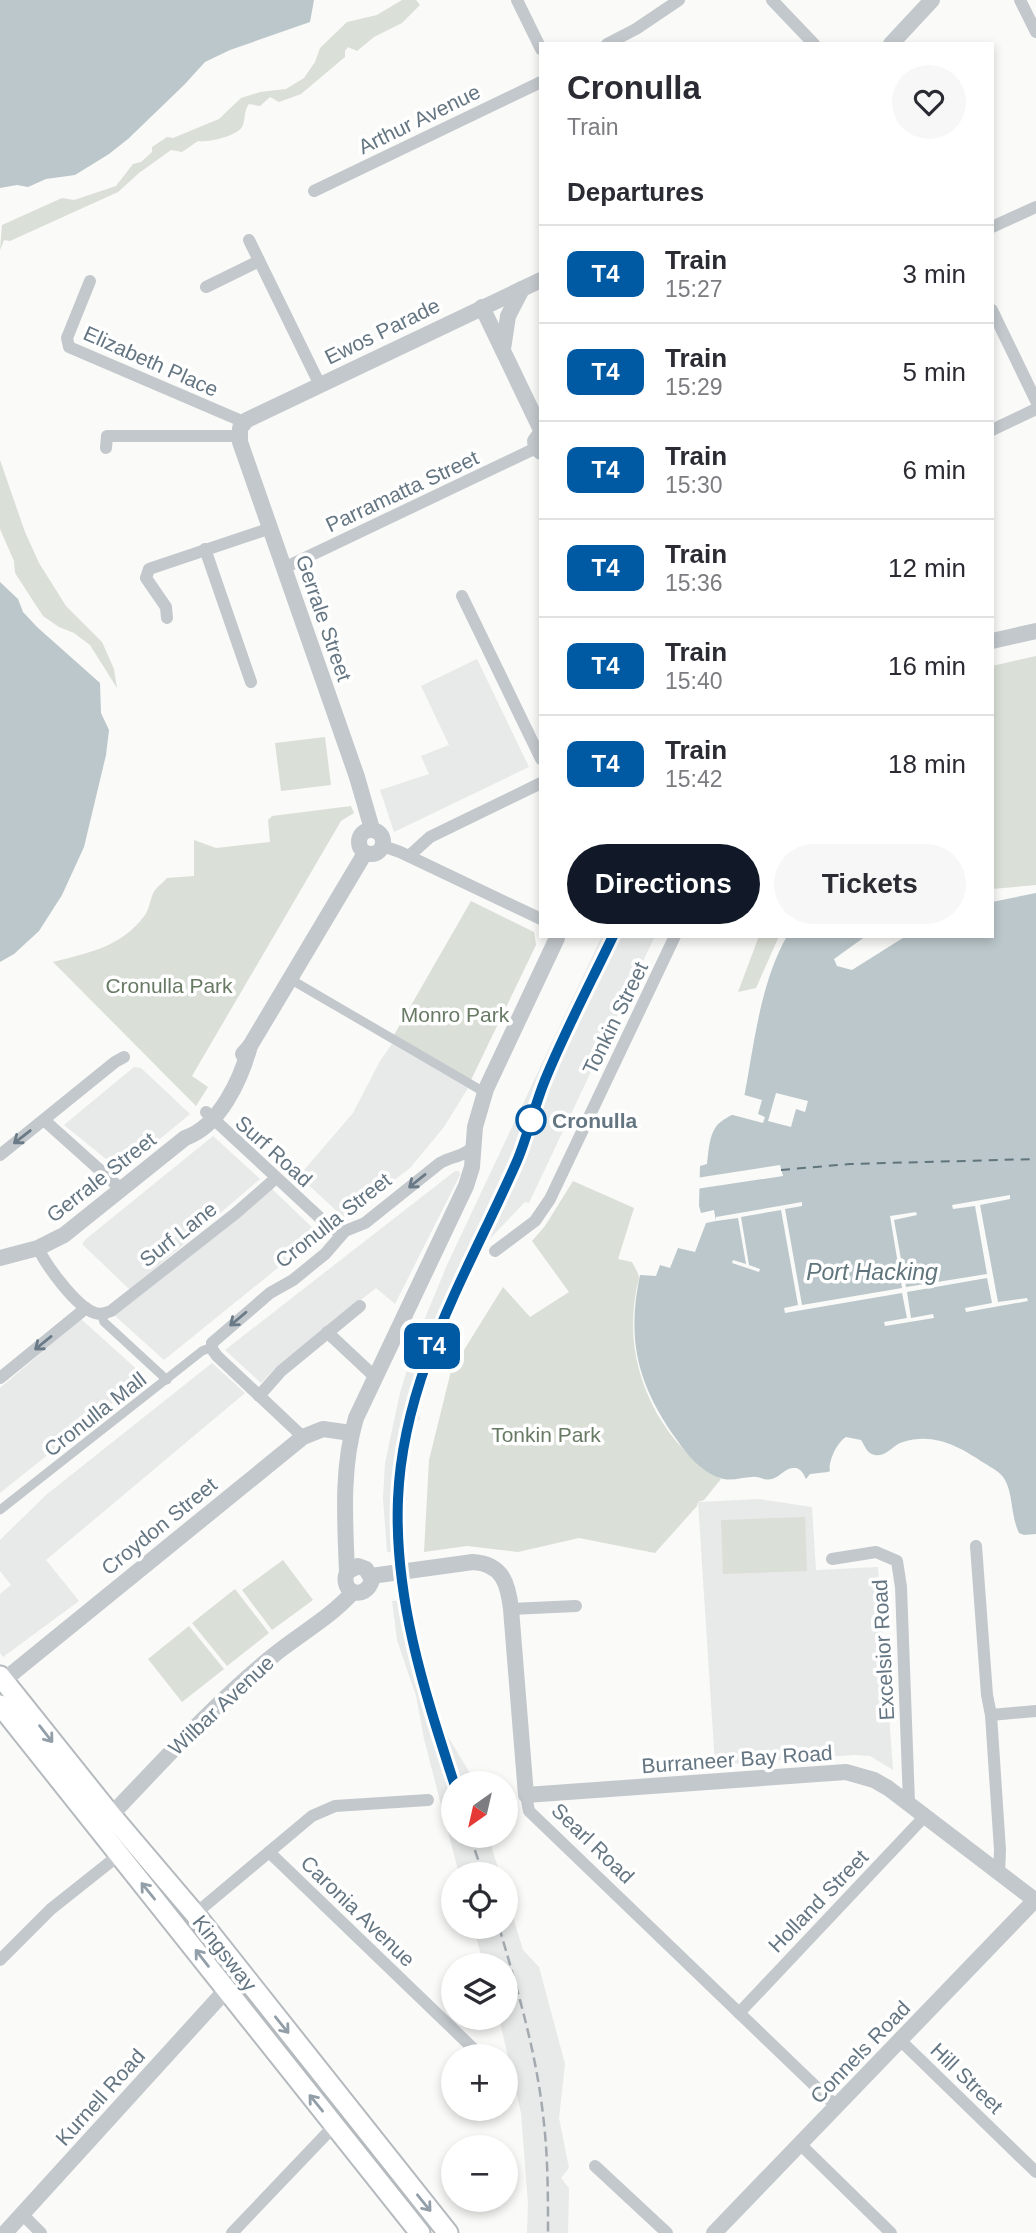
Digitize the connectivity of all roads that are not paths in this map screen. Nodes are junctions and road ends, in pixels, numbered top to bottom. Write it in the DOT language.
graph roads {
  1 [pos="517,0"];
  2 [pos="679,0"];
  3 [pos="772,0"];
  4 [pos="932,0"];
  5 [pos="1020,0"];
  6 [pos="1036,32"];
  7 [pos="611,42"];
  8 [pos="812,42"];
  9 [pos="893,42"];
  10 [pos="539,46"];
  11 [pos="539,83"];
  12 [pos="313,191"];
  13 [pos="1036,207"];
  14 [pos="994,226"];
  15 [pos="249,240"];
  16 [pos="259,261"];
  17 [pos="90,281"];
  18 [pos="539,281"];
  19 [pos="206,287"];
  20 [pos="522,289"];
  21 [pos="482,307"];
  22 [pos="994,314"];
  23 [pos="502,351"];
  24 [pos="320,385"];
  25 [pos="1036,401"];
  26 [pos="1036,409"];
  27 [pos="241,429"];
  28 [pos="994,429"];
  29 [pos="539,439"];
  30 [pos="539,441"];
  31 [pos="106,448"];
  32 [pos="271,528"];
  33 [pos="205,549"];
  34 [pos="284,568"];
  35 [pos="462,596"];
  36 [pos="167,618"];
  37 [pos="1036,631"];
  38 [pos="994,641"];
  39 [pos="251,682"];
  40 [pos="539,755"];
  41 [pos="539,784"];
  42 [pos="372,829"];
  43 [pos="383,846"];
  44 [pos="365,853"];
  45 [pos="409,856"];
  46 [pos="539,918"];
  47 [pos="559,938"];
  48 [pos="674,938"];
  49 [pos="290,979"];
  50 [pos="124,1057"];
  51 [pos="484,1093"];
  52 [pos="209,1116"];
  53 [pos="44,1120"];
  54 [pos="473,1146"];
  55 [pos="0,1155"];
  56 [pos="275,1178"];
  57 [pos="121,1189"];
  58 [pos="345,1231"];
  59 [pos="38,1248"];
  60 [pos="495,1251"];
  61 [pos="0,1258"];
  62 [pos="360,1306"];
  63 [pos="86,1308"];
  64 [pos="101,1314"];
  65 [pos="327,1332"];
  66 [pos="212,1347"];
  67 [pos="374,1376"];
  68 [pos="0,1378"];
  69 [pos="167,1380"];
  70 [pos="259,1396"];
  71 [pos="353,1425"];
  72 [pos="303,1437"];
  73 [pos="0,1510"];
  74 [pos="976,1546"];
  75 [pos="832,1559"];
  76 [pos="359,1571"];
  77 [pos="353,1592"];
  78 [pos="576,1606"];
  79 [pos="511,1609"];
  80 [pos="1,1678"];
  81 [pos="0,1705"];
  82 [pos="1036,1711"];
  83 [pos="991,1715"];
  84 [pos="20,1729"];
  85 [pos="526,1795"];
  86 [pos="428,1800"];
  87 [pos="909,1803"];
  88 [pos="925,1816"];
  89 [pos="104,1821"];
  90 [pos="269,1852"];
  91 [pos="119,1855"];
  92 [pos="999,1873"];
  93 [pos="1035,1900"];
  94 [pos="194,1914"];
  95 [pos="178,1927"];
  96 [pos="0,1960"];
  97 [pos="226,1990"];
  98 [pos="738,2012"];
  99 [pos="900,2040"];
  100 [pos="469,2044"];
  101 [pos="837,2107"];
  102 [pos="334,2126"];
  103 [pos="800,2144"];
  104 [pos="595,2166"];
  105 [pos="1036,2172"];
  106 [pos="22,2214"];
  107 [pos="5,2233"];
  108 [pos="41,2233"];
  109 [pos="232,2233"];
  110 [pos="420,2233"];
  111 [pos="447,2233"];
  112 [pos="667,2233"];
  113 [pos="714,2233"];
  114 [pos="891,2233"];
  1 -- 10 [label="street"];
  2 -- 7 [label="street"];
  3 -- 8 [label="street"];
  4 -- 9 [label="street"];
  5 -- 6 [label="street"];
  11 -- 12 [label="street, Arthur Avenue"];
  13 -- 14 [label="street"];
  15 -- 16 [label="street"];
  16 -- 19 [label="street"];
  16 -- 24 [label="street"];
  17 -- 27 [label="street, Elizabeth Place"];
  18 -- 20 [label="street, Ewos Parade"];
  20 -- 21 [label="street, Ewos Parade"];
  20 -- 23 [label="street"];
  21 -- 23 [label="street"];
  21 -- 24 [label="street, Ewos Parade"];
  22 -- 25 [label="street"];
  23 -- 29 [label="street"];
  24 -- 27 [label="street, Ewos Parade"];
  26 -- 28 [label="street"];
  27 -- 31 [label="street"];
  27 -- 32 [label="street, Gerrale Street"];
  30 -- 34 [label="street, Parramatta Street"];
  32 -- 33 [label="street"];
  32 -- 34 [label="street, Gerrale Street"];
  33 -- 36 [label="street"];
  33 -- 39 [label="street"];
  34 -- 42 [label="street, Gerrale Street"];
  35 -- 40 [label="street"];
  37 -- 38 [label="street"];
  41 -- 45 [label="street"];
  42 -- 43 [label="street"];
  42 -- 44 [label="street"];
  43 -- 44 [label="street"];
  43 -- 45 [label="street"];
  44 -- 49 [label="street, Gerrale Street"];
  45 -- 46 [label="street"];
  47 -- 51 [label="street"];
  48 -- 60 [label="street, Tonkin Street"];
  49 -- 51 [label="street"];
  49 -- 52 [label="street, Gerrale Street"];
  50 -- 53 [label="street"];
  51 -- 54 [label="street"];
  52 -- 56 [label="street, Surf Road"];
  52 -- 57 [label="street, Gerrale Street"];
  53 -- 55 [label="street, one-way"];
  53 -- 57 [label="street"];
  54 -- 58 [label="street, Cronulla Street, one-way"];
  54 -- 67 [label="street"];
  56 -- 58 [label="street, Surf Road"];
  56 -- 64 [label="street, Surf Lane"];
  57 -- 59 [label="street, Gerrale Street"];
  58 -- 66 [label="street, Cronulla Street, one-way"];
  59 -- 61 [label="street, Gerrale Street"];
  59 -- 63 [label="street"];
  62 -- 65 [label="street"];
  63 -- 64 [label="street"];
  63 -- 68 [label="street, one-way"];
  64 -- 69 [label="street"];
  65 -- 67 [label="street"];
  65 -- 70 [label="street"];
  66 -- 69 [label="street, Cronulla Mall"];
  66 -- 70 [label="street"];
  67 -- 71 [label="street"];
  69 -- 73 [label="street, Cronulla Mall"];
  70 -- 72 [label="street"];
  71 -- 72 [label="street, Croydon Street"];
  71 -- 76 [label="street"];
  72 -- 80 [label="street, Croydon Street"];
  74 -- 83 [label="street"];
  75 -- 87 [label="street, Excelsior Road"];
  76 -- 77 [label="street"];
  76 -- 77 [label="street, Wilbar Avenue"];
  76 -- 79 [label="street, Searl Road"];
  77 -- 89 [label="street, Wilbar Avenue"];
  78 -- 79 [label="street"];
  79 -- 85 [label="street, Searl Road"];
  80 -- 84 [label="main road"];
  80 -- 89 [label="main road, Kingsway, one-way"];
  81 -- 84 [label="main road, Kingsway"];
  82 -- 83 [label="street"];
  83 -- 92 [label="street"];
  84 -- 89 [label="main road, Kingsway"];
  85 -- 87 [label="street, Burraneer Bay Road"];
  85 -- 98 [label="street, Searl Road"];
  86 -- 90 [label="street"];
  87 -- 88 [label="street, Burraneer Bay Road"];
  88 -- 92 [label="street, Burraneer Bay Road"];
  88 -- 98 [label="street, Holland Street"];
  89 -- 91 [label="main road, Kingsway"];
  89 -- 94 [label="main road, Kingsway"];
  90 -- 94 [label="street"];
  90 -- 100 [label="street, Caronia Avenue"];
  95 -- 91 [label="main road, Kingsway, one-way"];
  91 -- 96 [label="street"];
  92 -- 93 [label="street, Burraneer Bay Road"];
  93 -- 99 [label="street, Connels Road"];
  94 -- 95 [label="main road"];
  94 -- 111 [label="main road, Kingsway, one-way"];
  97 -- 95 [label="main road, Kingsway, one-way"];
  102 -- 97 [label="main road, Kingsway, one-way"];
  97 -- 106 [label="street, Kurnell Road"];
  98 -- 101 [label="street, Searl Road"];
  99 -- 101 [label="street, Connels Road"];
  99 -- 105 [label="street, Hill Street"];
  101 -- 103 [label="street, Connels Road"];
  102 -- 109 [label="street"];
  102 -- 110 [label="main road, Kingsway"];
  103 -- 113 [label="street, Connels Road"];
  103 -- 114 [label="street"];
  104 -- 112 [label="street"];
  106 -- 107 [label="street, Kurnell Road"];
  106 -- 108 [label="street"];
}
